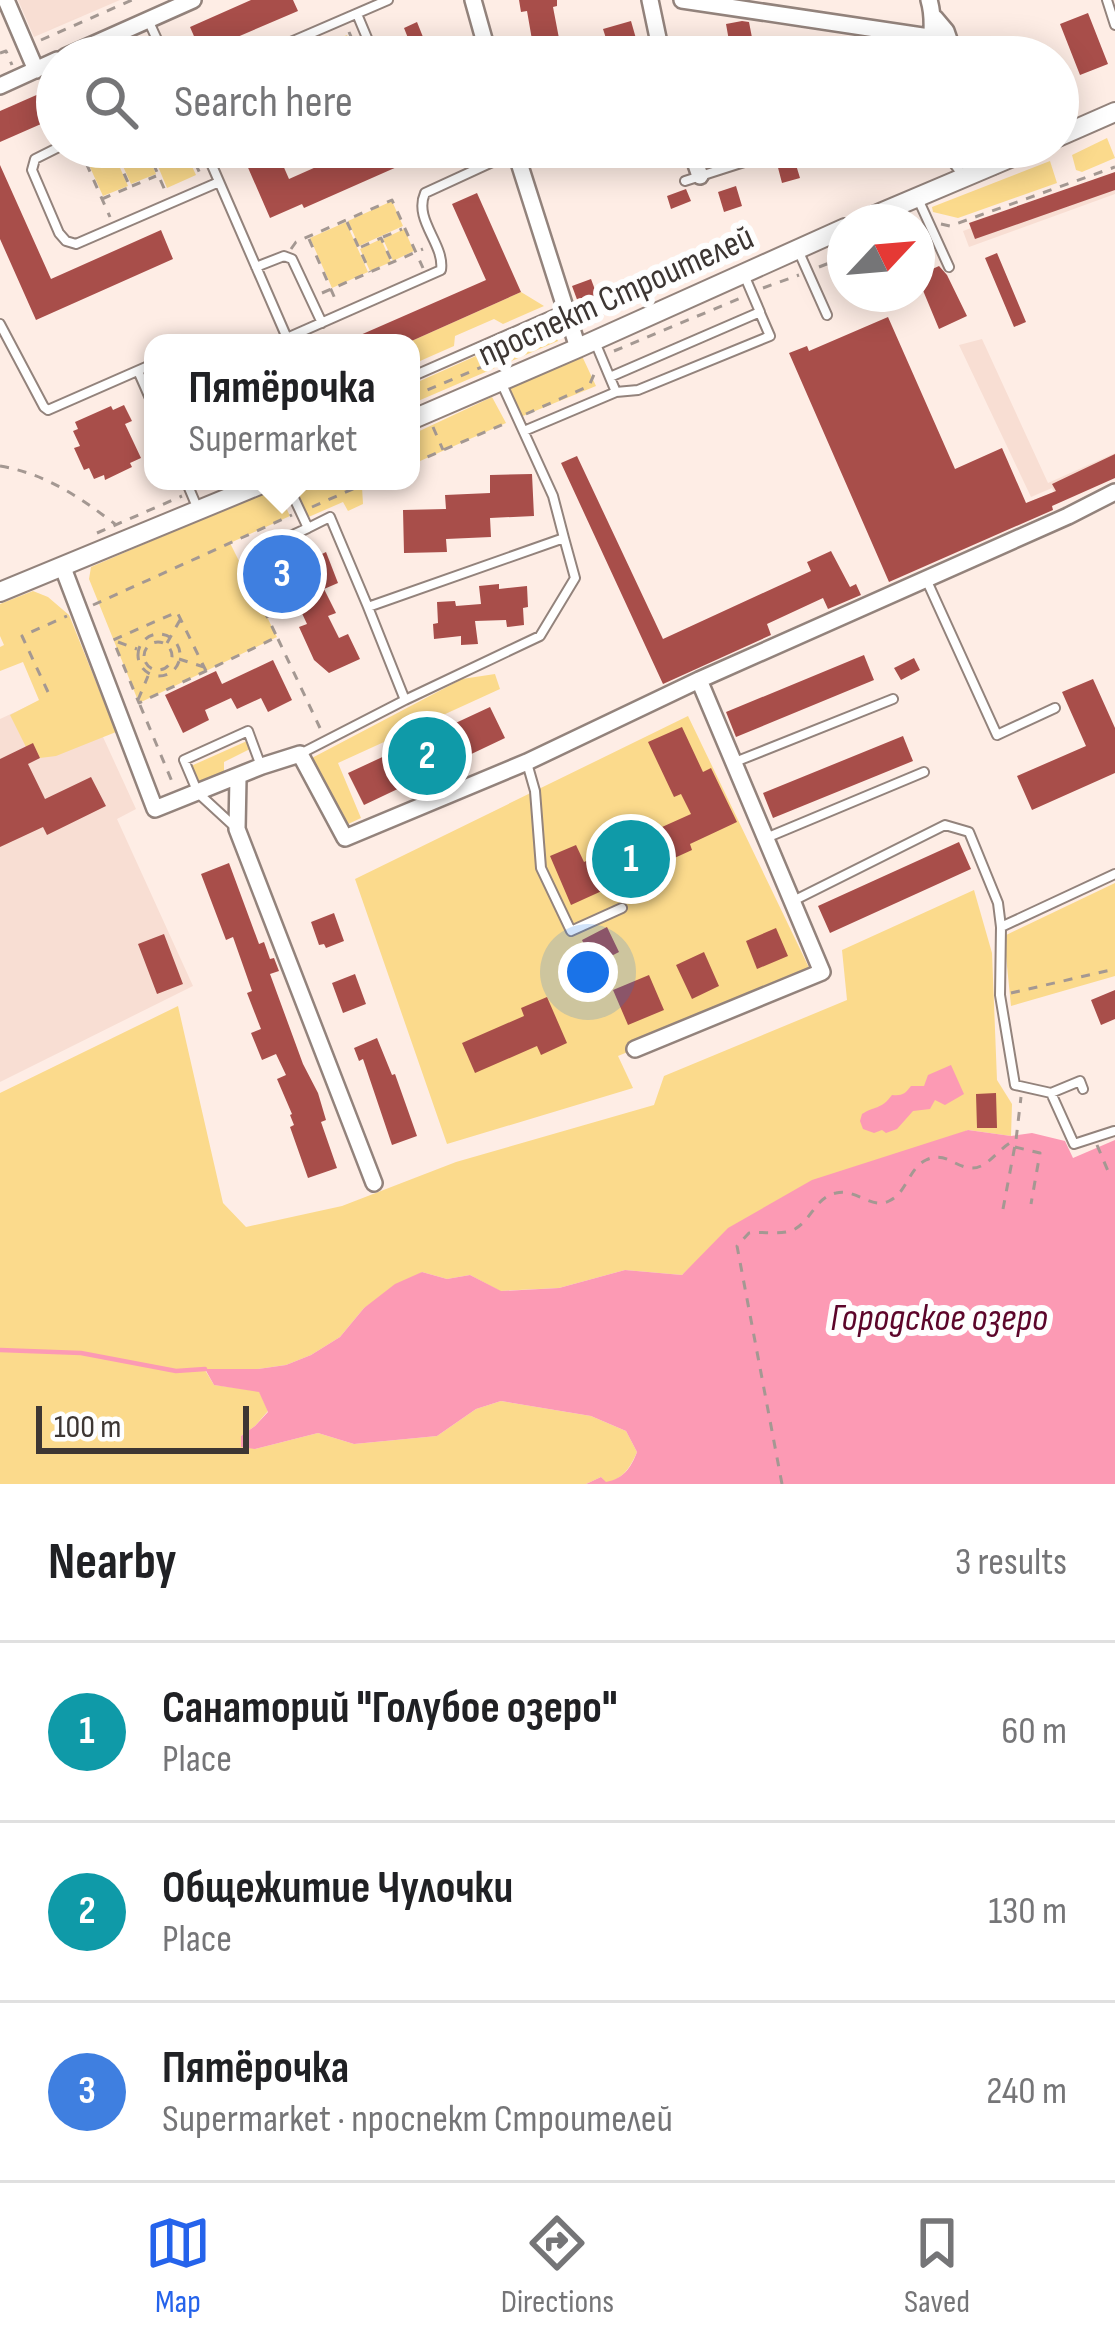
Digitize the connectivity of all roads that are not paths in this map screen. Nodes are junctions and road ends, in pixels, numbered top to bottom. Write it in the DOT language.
graph roads {
  1 [pos="6,0"];
  2 [pos="193,0"];
  3 [pos="388,0"];
  4 [pos="473,0"];
  5 [pos="650,0"];
  6 [pos="682,0"];
  7 [pos="929,0"];
  8 [pos="1107,0"];
  9 [pos="357,14"];
  10 [pos="935,18"];
  11 [pos="148,20"];
  12 [pos="1115,25"];
  13 [pos="112,36"];
  14 [pos="155,36"];
  15 [pos="305,36"];
  16 [pos="366,36"];
  17 [pos="483,36"];
  18 [pos="658,36"];
  19 [pos="922,36"];
  20 [pos="929,36"];
  21 [pos="947,36"];
  22 [pos="36,70"];
  23 [pos="0,86"];
  24 [pos="1112,116"];
  25 [pos="1079,129"];
  26 [pos="36,159"];
  27 [pos="213,168"];
  28 [pos="476,168"];
  29 [pos="521,168"];
  30 [pos="692,168"];
  31 [pos="727,168"];
  32 [pos="976,168"];
  33 [pos="693,179"];
  34 [pos="219,182"];
  35 [pos="917,197"];
  36 [pos="905,204"];
  37 [pos="827,236"];
  38 [pos="797,248"];
  39 [pos="256,267"];
  40 [pos="950,267"];
  41 [pos="743,273"];
  42 [pos="565,310"];
  43 [pos="760,312"];
  44 [pos="827,315"];
  45 [pos="322,323"];
  46 [pos="0,324"];
  47 [pos="285,334"];
  48 [pos="301,334"];
  49 [pos="586,345"];
  50 [pos="144,368"];
  51 [pos="138,370"];
  52 [pos="420,372"];
  53 [pos="610,377"];
  54 [pos="501,381"];
  55 [pos="144,384"];
  56 [pos="616,392"];
  57 [pos="420,416"];
  58 [pos="524,431"];
  59 [pos="190,490"];
  60 [pos="247,490"];
  61 [pos="290,490"];
  62 [pos="1115,492"];
  63 [pos="199,510"];
  64 [pos="308,528"];
  65 [pos="564,538"];
  66 [pos="258,551"];
  67 [pos="63,568"];
  68 [pos="925,578"];
  69 [pos="0,592"];
  70 [pos="368,607"];
  71 [pos="699,680"];
  72 [pos="892,698"];
  73 [pos="406,700"];
  74 [pos="1055,708"];
  75 [pos="299,754"];
  76 [pos="527,762"];
  77 [pos="734,763"];
  78 [pos="262,766"];
  79 [pos="924,772"];
  80 [pos="238,778"];
  81 [pos="198,793"];
  82 [pos="237,830"];
  83 [pos="766,838"];
  84 [pos="1115,874"];
  85 [pos="792,902"];
  86 [pos="622,908"];
  87 [pos="1001,927"];
  88 [pos="635,1049"];
  89 [pos="1083,1089"];
  90 [pos="1051,1093"];
  91 [pos="1114,1131"];
  92 [pos="374,1183"];
  1 -- 22 [label="street"];
  2 -- 11 [label="street"];
  3 -- 9 [label="lane"];
  4 -- 17 [label="street"];
  5 -- 18 [label="street"];
  6 -- 19 [label="street"];
  7 -- 10 [label="street"];
  8 -- 12 [label="lane"];
  9 -- 15 [label="lane"];
  9 -- 16 [label="lane"];
  10 -- 20 [label="street"];
  10 -- 21 [label="street"];
  11 -- 13 [label="street"];
  11 -- 14 [label="lane"];
  22 -- 23 [label="street"];
  24 -- 25 [label="street"];
  26 -- 34 [label="lane"];
  27 -- 34 [label="lane"];
  28 -- 45 [label="lane"];
  29 -- 42 [label="street"];
  30 -- 33 [label="street"];
  31 -- 33 [label="lane"];
  32 -- 35 [label="street"];
  34 -- 39 [label="lane"];
  35 -- 36 [label="street"];
  35 -- 40 [label="lane"];
  37 -- 38 [label="street, проспект Строителей"];
  38 -- 41 [label="street, проспект Строителей"];
  38 -- 44 [label="lane"];
  39 -- 45 [label="lane"];
  39 -- 47 [label="lane"];
  41 -- 43 [label="lane"];
  41 -- 49 [label="street, проспект Строителей"];
  42 -- 49 [label="street"];
  42 -- 52 [label="lane"];
  43 -- 53 [label="lane"];
  43 -- 56 [label="lane"];
  45 -- 48 [label="lane"];
  46 -- 51 [label="lane"];
  49 -- 53 [label="lane"];
  49 -- 54 [label="street, проспект Строителей"];
  50 -- 51 [label="lane"];
  51 -- 55 [label="lane"];
  53 -- 56 [label="lane"];
  54 -- 57 [label="street, проспект Строителей"];
  54 -- 58 [label="lane"];
  56 -- 58 [label="lane"];
  58 -- 65 [label="lane"];
  59 -- 63 [label="lane"];
  60 -- 63 [label="street"];
  61 -- 64 [label="lane"];
  62 -- 68 [label="street"];
  63 -- 67 [label="street"];
  64 -- 66 [label="lane"];
  64 -- 70 [label="lane"];
  65 -- 70 [label="lane"];
  65 -- 73 [label="lane"];
  67 -- 69 [label="street"];
  67 -- 81 [label="street"];
  68 -- 71 [label="street"];
  68 -- 74 [label="lane"];
  70 -- 73 [label="lane"];
  71 -- 76 [label="street"];
  71 -- 77 [label="street"];
  72 -- 77 [label="lane"];
  73 -- 75 [label="lane"];
  75 -- 76 [label="street"];
  75 -- 78 [label="street"];
  76 -- 86 [label="lane"];
  77 -- 83 [label="street"];
  78 -- 80 [label="street"];
  78 -- 81 [label="lane"];
  79 -- 83 [label="lane"];
  80 -- 81 [label="street"];
  80 -- 82 [label="street"];
  81 -- 82 [label="lane"];
  82 -- 92 [label="street"];
  83 -- 85 [label="street"];
  84 -- 87 [label="lane"];
  85 -- 87 [label="lane"];
  85 -- 88 [label="street"];
  87 -- 90 [label="lane"];
  89 -- 90 [label="lane"];
  90 -- 91 [label="lane"];
}
